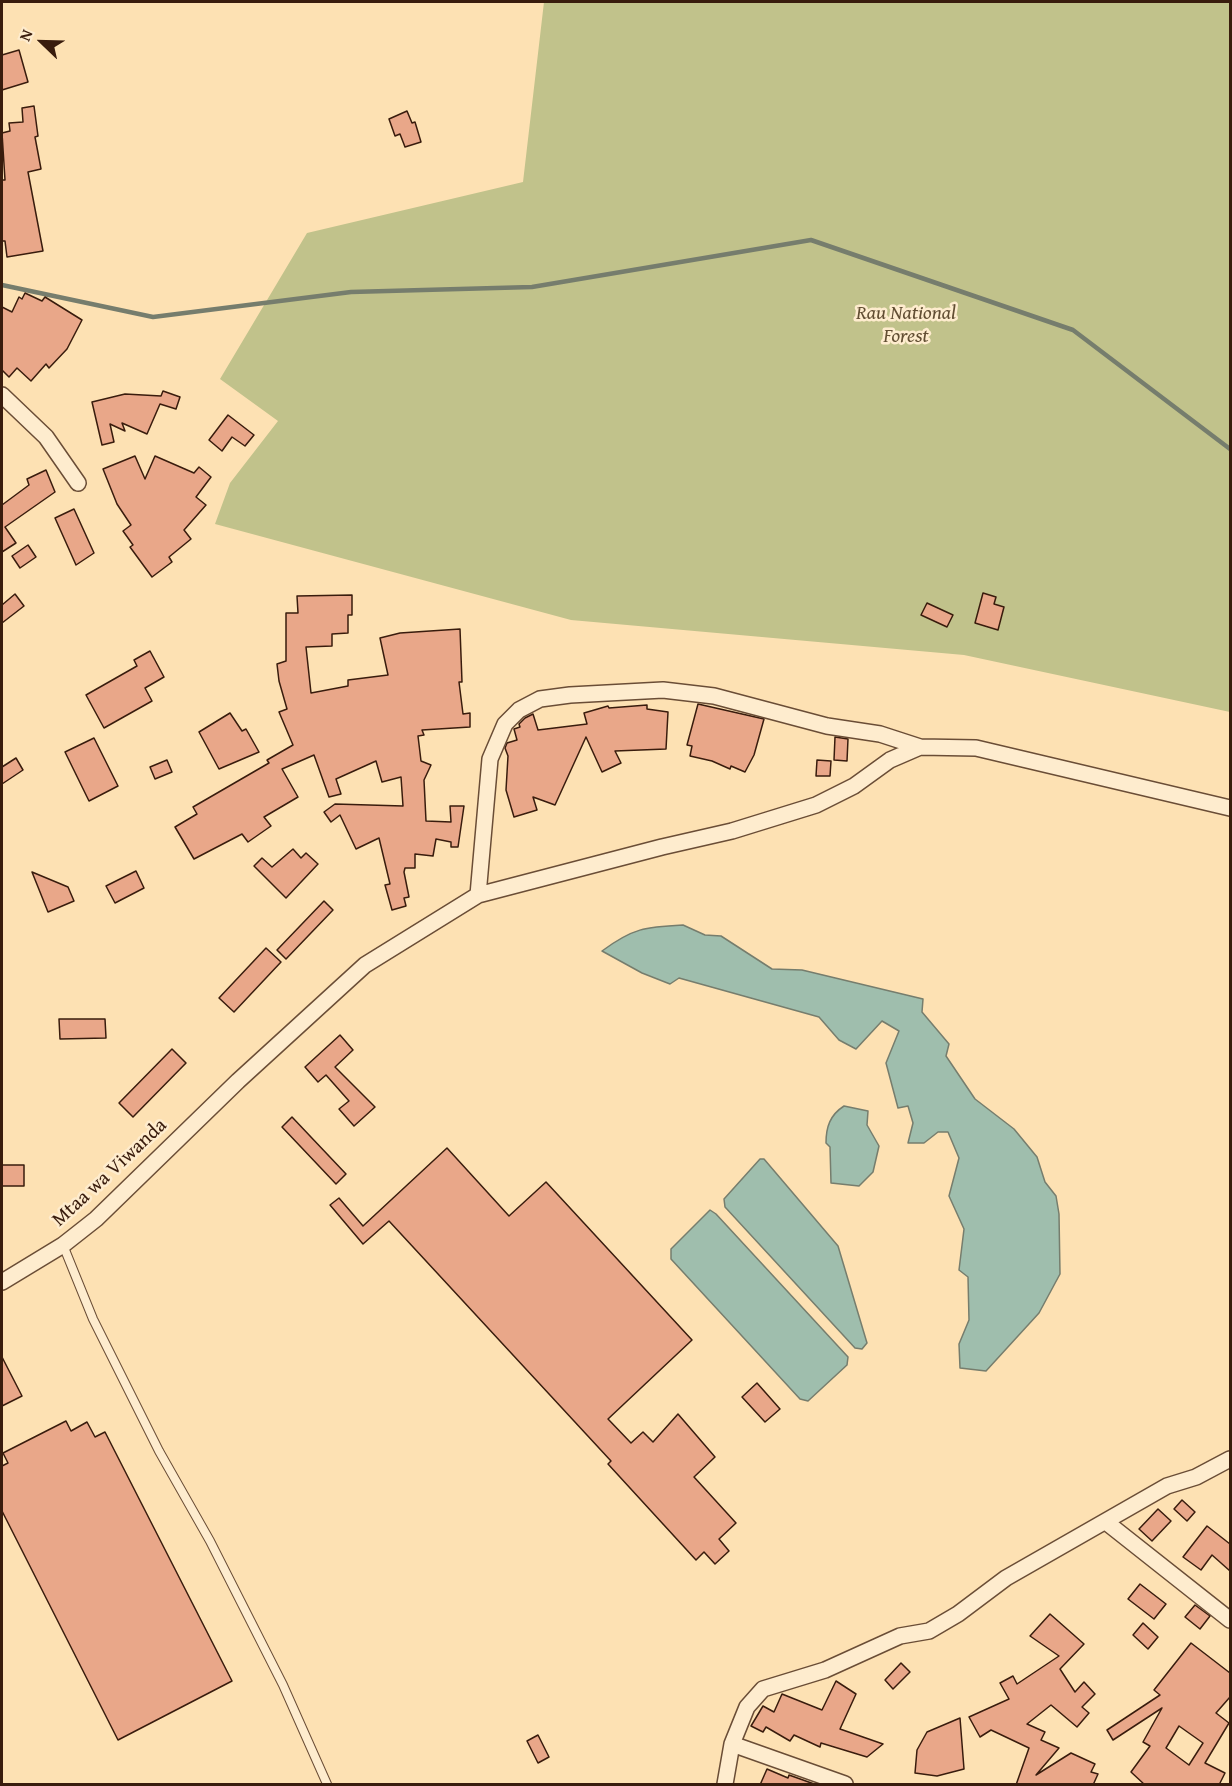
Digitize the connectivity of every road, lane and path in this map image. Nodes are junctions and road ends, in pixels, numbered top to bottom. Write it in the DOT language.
graph roads {
  1 [pos="2,395"];
  2 [pos="78,483"];
  3 [pos="920,747"];
  4 [pos="1230,808"];
  5 [pos="478,895"];
  6 [pos="63,1245"];
  7 [pos="2,1282"];
  8 [pos="1230,1459"];
  9 [pos="1106,1522"];
  10 [pos="1230,1620"];
  11 [pos="732,1744"];
  12 [pos="327,1785"];
  13 [pos="725,1785"];
  14 [pos="846,1785"];
  1 -- 2 [label="street"];
  3 -- 4 [label="street"];
  3 -- 5 [label="street, Mtaa wa Viwanda"];
  3 -- 5 [label="street"];
  5 -- 6 [label="street, Mtaa wa Viwanda"];
  6 -- 7 [label="street, Mtaa wa Viwanda"];
  6 -- 12 [label="lane"];
  8 -- 9 [label="street"];
  9 -- 10 [label="street"];
  9 -- 11 [label="street"];
  11 -- 13 [label="street"];
  11 -- 14 [label="street"];
}
